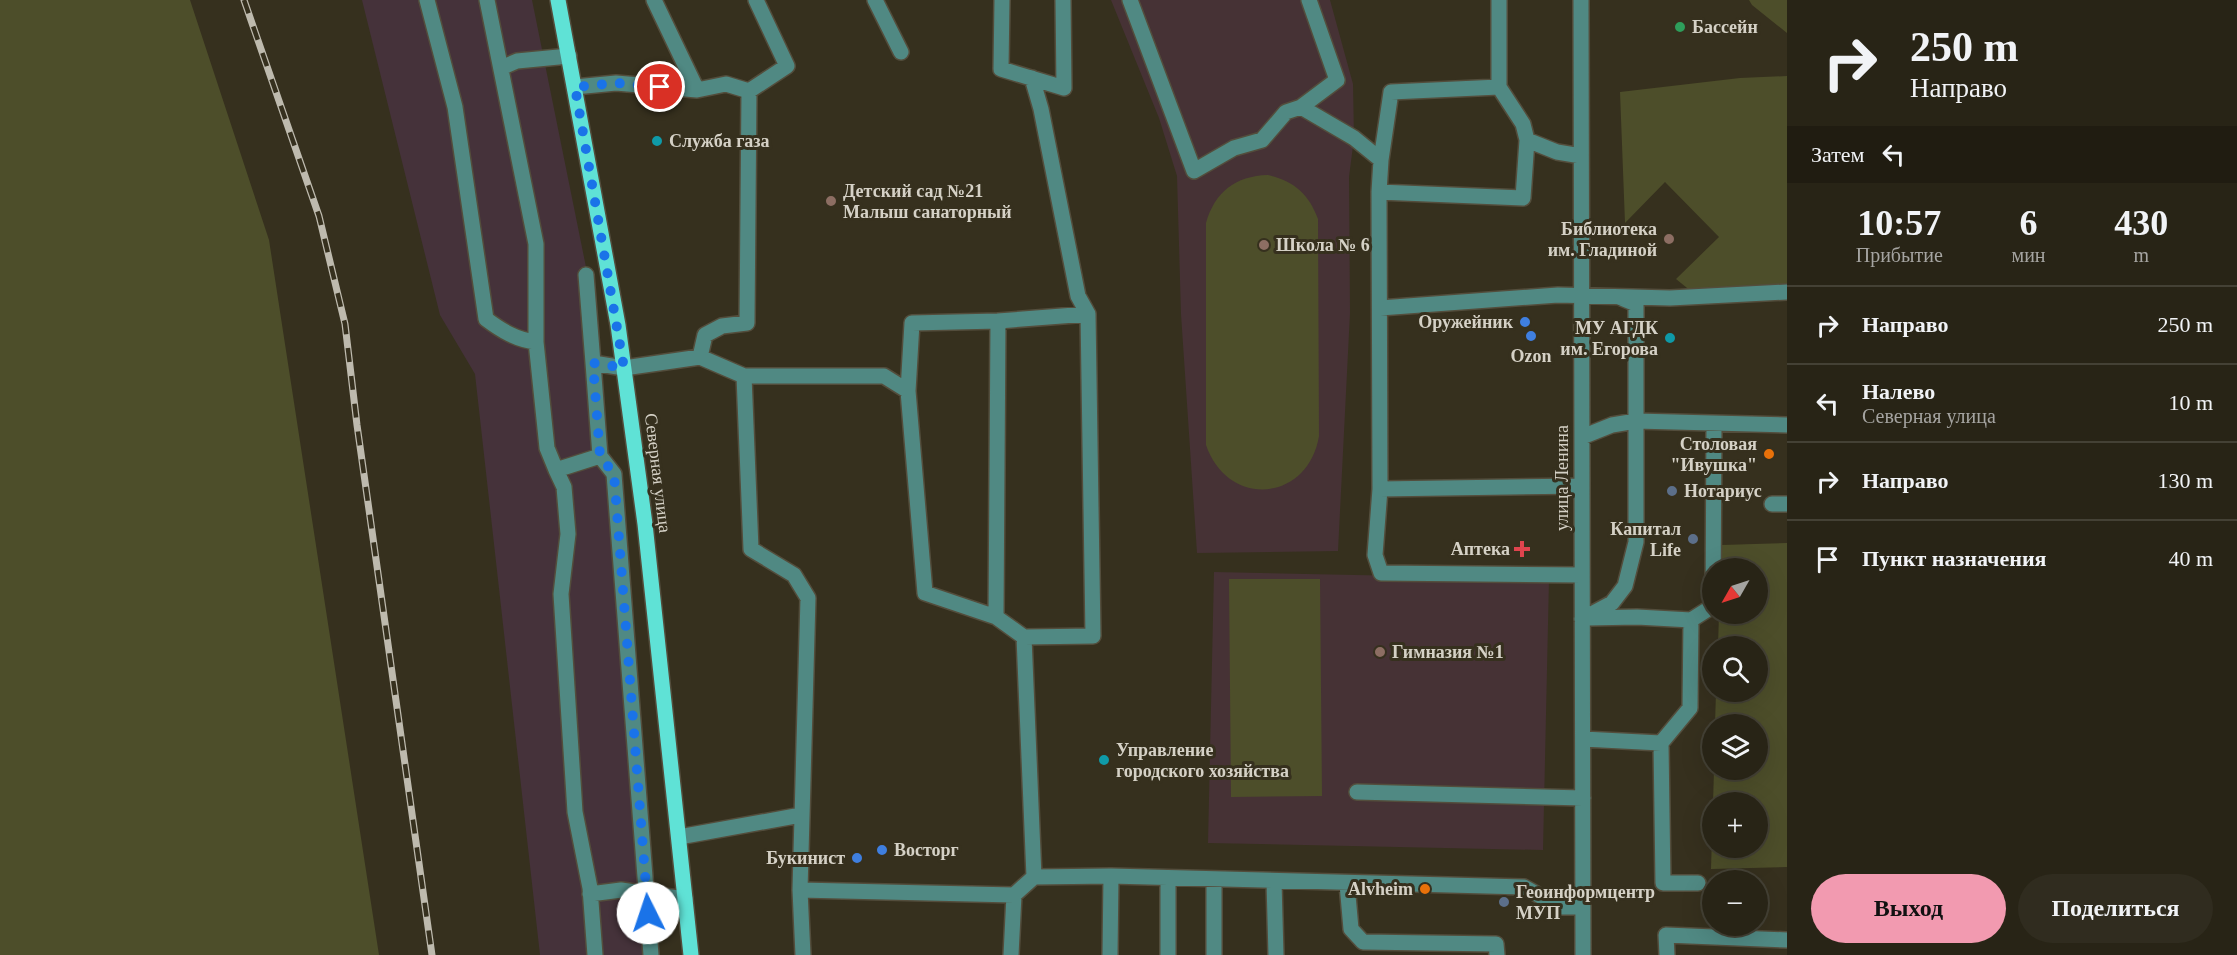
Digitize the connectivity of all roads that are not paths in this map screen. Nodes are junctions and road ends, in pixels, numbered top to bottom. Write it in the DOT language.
graph roads {
  1 [pos="428,0"];
  2 [pos="487,0"];
  3 [pos="558,0"];
  4 [pos="654,0"];
  5 [pos="756,0"];
  6 [pos="875,0"];
  7 [pos="1002,0"];
  8 [pos="1063,0"];
  9 [pos="1130,0"];
  10 [pos="1309,0"];
  11 [pos="1498,0"];
  12 [pos="1581,0"];
  13 [pos="901,52"];
  14 [pos="569,56"];
  15 [pos="501,68"];
  16 [pos="1032,78"];
  17 [pos="575,87"];
  18 [pos="1499,87"];
  19 [pos="697,90"];
  20 [pos="749,92"];
  21 [pos="1301,106"];
  22 [pos="1527,140"];
  23 [pos="1581,156"];
  24 [pos="1381,160"];
  25 [pos="1379,192"];
  26 [pos="586,275"];
  27 [pos="1787,292"];
  28 [pos="1612,295"];
  29 [pos="1581,296"];
  30 [pos="1380,308"];
  31 [pos="1088,314"];
  32 [pos="998,321"];
  33 [pos="537,342"];
  34 [pos="700,357"];
  35 [pos="593,363"];
  36 [pos="624,368"];
  37 [pos="744,376"];
  38 [pos="908,391"];
  39 [pos="1636,422"];
  40 [pos="1714,424"];
  41 [pos="1787,425"];
  42 [pos="1582,437"];
  43 [pos="600,456"];
  44 [pos="556,470"];
  45 [pos="1582,486"];
  46 [pos="1380,489"];
  47 [pos="1582,575"];
  48 [pos="996,617"];
  49 [pos="1582,619"];
  50 [pos="1691,620"];
  51 [pos="1024,637"];
  52 [pos="1583,739"];
  53 [pos="1661,743"];
  54 [pos="1357,792"];
  55 [pos="1583,798"];
  56 [pos="801,815"];
  57 [pos="679,837"];
  58 [pos="1111,876"];
  59 [pos="1034,878"];
  60 [pos="1168,879"];
  61 [pos="1214,880"];
  62 [pos="1274,882"];
  63 [pos="1698,883"];
  64 [pos="1347,884"];
  65 [pos="800,890"];
  66 [pos="646,892"];
  67 [pos="590,894"];
  68 [pos="1014,895"];
  69 [pos="685,898"];
  70 [pos="1583,907"];
  71 [pos="1787,940"];
  72 [pos="1363,949"];
  73 [pos="594,955"];
  74 [pos="651,955"];
  75 [pos="691,955"];
  76 [pos="803,955"];
  77 [pos="1011,955"];
  78 [pos="1110,955"];
  79 [pos="1168,955"];
  80 [pos="1214,955"];
  81 [pos="1276,955"];
  82 [pos="1497,955"];
  83 [pos="1583,955"];
  84 [pos="1667,955"];
  1 -- 33 [label="street"];
  2 -- 15 [label="street"];
  3 -- 14 [label="main road, Северная улица"];
  4 -- 19 [label="street"];
  5 -- 20 [label="street"];
  6 -- 13 [label="street"];
  7 -- 16 [label="street"];
  8 -- 16 [label="street"];
  9 -- 21 [label="street"];
  10 -- 21 [label="street"];
  11 -- 18 [label="street"];
  12 -- 23 [label="street, улица Ленина"];
  14 -- 15 [label="street"];
  14 -- 17 [label="main road, Северная улица"];
  15 -- 33 [label="street"];
  16 -- 31 [label="street"];
  17 -- 19 [label="street"];
  17 -- 36 [label="main road, Северная улица"];
  18 -- 22 [label="street"];
  18 -- 24 [label="street"];
  19 -- 20 [label="street"];
  20 -- 34 [label="street"];
  21 -- 24 [label="street"];
  22 -- 23 [label="street"];
  22 -- 25 [label="street"];
  23 -- 29 [label="street, улица Ленина"];
  24 -- 25 [label="street"];
  25 -- 30 [label="street"];
  26 -- 35 [label="street"];
  27 -- 28 [label="street"];
  28 -- 29 [label="street"];
  28 -- 39 [label="street"];
  29 -- 30 [label="street"];
  29 -- 42 [label="street, улица Ленина"];
  30 -- 46 [label="street"];
  31 -- 32 [label="street"];
  31 -- 51 [label="street"];
  32 -- 38 [label="street"];
  32 -- 48 [label="street"];
  33 -- 44 [label="street"];
  34 -- 36 [label="street"];
  34 -- 37 [label="street"];
  35 -- 36 [label="street"];
  35 -- 43 [label="street"];
  36 -- 57 [label="main road, Северная улица"];
  37 -- 38 [label="street"];
  37 -- 56 [label="street"];
  38 -- 48 [label="street"];
  39 -- 40 [label="street"];
  39 -- 42 [label="street"];
  39 -- 49 [label="street"];
  40 -- 41 [label="street"];
  40 -- 50 [label="street"];
  42 -- 45 [label="street, улица Ленина"];
  43 -- 44 [label="street"];
  43 -- 66 [label="street"];
  44 -- 67 [label="street"];
  45 -- 46 [label="street"];
  45 -- 47 [label="street, улица Ленина"];
  46 -- 47 [label="street"];
  47 -- 49 [label="street, улица Ленина"];
  48 -- 51 [label="street"];
  49 -- 50 [label="street"];
  49 -- 52 [label="street, улица Ленина"];
  50 -- 53 [label="street"];
  51 -- 59 [label="street"];
  52 -- 53 [label="street"];
  52 -- 55 [label="street, улица Ленина"];
  53 -- 63 [label="street"];
  54 -- 55 [label="street"];
  55 -- 70 [label="street, улица Ленина"];
  56 -- 57 [label="street"];
  56 -- 65 [label="street"];
  57 -- 69 [label="main road, Северная улица"];
  58 -- 59 [label="street"];
  58 -- 60 [label="street"];
  58 -- 78 [label="street"];
  59 -- 68 [label="street"];
  60 -- 61 [label="street"];
  60 -- 79 [label="street"];
  61 -- 62 [label="street"];
  61 -- 80 [label="street"];
  62 -- 64 [label="street"];
  62 -- 81 [label="street"];
  64 -- 70 [label="street"];
  64 -- 72 [label="street"];
  65 -- 68 [label="street"];
  65 -- 76 [label="street"];
  66 -- 67 [label="street"];
  66 -- 69 [label="street"];
  66 -- 74 [label="street"];
  67 -- 73 [label="street"];
  68 -- 77 [label="street"];
  69 -- 75 [label="main road, Северная улица"];
  70 -- 83 [label="street, улица Ленина"];
  71 -- 84 [label="street"];
  72 -- 82 [label="street"];
}
